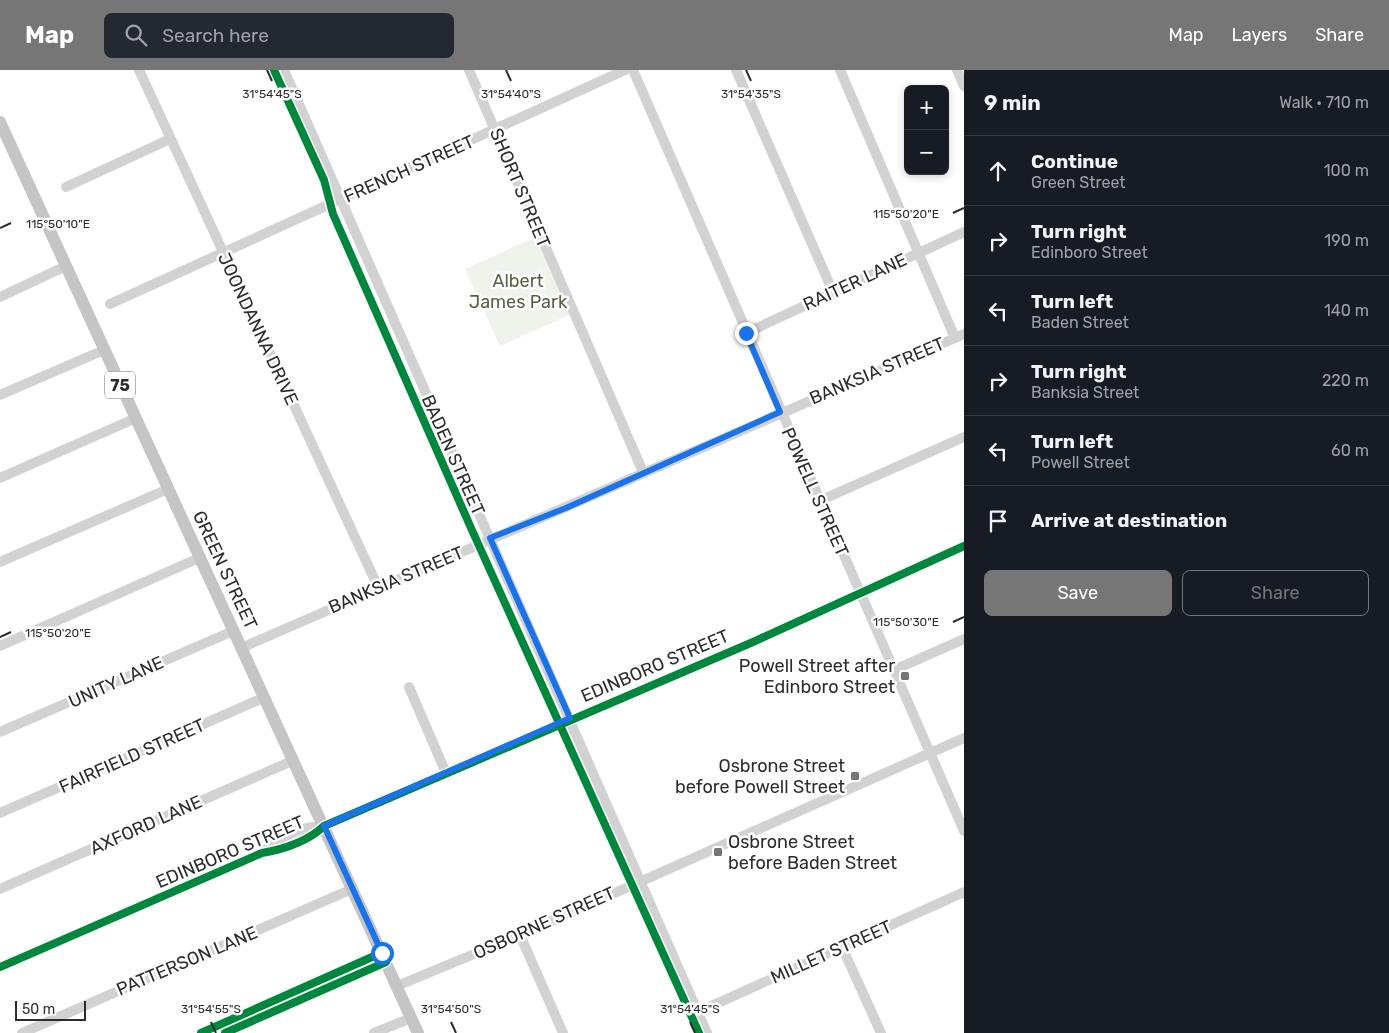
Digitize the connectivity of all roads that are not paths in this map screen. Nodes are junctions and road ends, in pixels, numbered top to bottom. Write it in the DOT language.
graph roads {
  1 [pos="139,70"];
  2 [pos="284,70"];
  3 [pos="468,70"];
  4 [pos="625,70"];
  5 [pos="633,70"];
  6 [pos="736,70"];
  7 [pos="840,70"];
  8 [pos="957,70"];
  9 [pos="964,86"];
  10 [pos="0,122"];
  11 [pos="495,130"];
  12 [pos="170,139"];
  13 [pos="66,187"];
  14 [pos="341,200"];
  15 [pos="964,232"];
  16 [pos="222,252"];
  17 [pos="917,253"];
  18 [pos="66,266"];
  19 [pos="833,292"];
  20 [pos="0,297"];
  21 [pos="110,304"];
  22 [pos="746,333"];
  23 [pos="959,336"];
  24 [pos="104,350"];
  25 [pos="0,395"];
  26 [pos="780,412"];
  27 [pos="136,418"];
  28 [pos="964,437"];
  29 [pos="643,472"];
  30 [pos="0,478"];
  31 [pos="168,489"];
  32 [pos="819,501"];
  33 [pos="490,538"];
  34 [pos="964,546"];
  35 [pos="200,558"];
  36 [pos="0,562"];
  37 [pos="378,587"];
  38 [pos="859,592"];
  39 [pos="233,631"];
  40 [pos="964,640"];
  41 [pos="0,646"];
  42 [pos="241,648"];
  43 [pos="894,670"];
  44 [pos="409,687"];
  45 [pos="263,698"];
  46 [pos="570,718"];
  47 [pos="0,732"];
  48 [pos="964,738"];
  49 [pos="930,753"];
  50 [pos="292,761"];
  51 [pos="446,773"];
  52 [pos="0,813"];
  53 [pos="324,826"];
  54 [pos="964,831"];
  55 [pos="640,880"];
  56 [pos="0,889"];
  57 [pos="352,889"];
  58 [pos="964,892"];
  59 [pos="520,934"];
  60 [pos="842,947"];
  61 [pos="382,953"];
  62 [pos="0,967"];
  63 [pos="397,986"];
  64 [pos="698,1012"];
  65 [pos="411,1018"];
  66 [pos="22,1033"];
  67 [pos="201,1033"];
  68 [pos="374,1033"];
  69 [pos="418,1033"];
  70 [pos="563,1033"];
  71 [pos="707,1033"];
  72 [pos="881,1033"];
  1 -- 12 [label="street, JOONDANNA DRIVE"];
  2 -- 14 [label="street, BADEN STREET"];
  3 -- 11 [label="street, SHORT STREET"];
  4 -- 11 [label="street, FRENCH STREET"];
  5 -- 22 [label="street, POWELL STREET"];
  6 -- 19 [label="street"];
  7 -- 17 [label="street"];
  8 -- 9 [label="street"];
  10 -- 18 [label="main road, GREEN STREET / 75"];
  11 -- 14 [label="street, FRENCH STREET"];
  11 -- 29 [label="street, SHORT STREET"];
  12 -- 13 [label="street"];
  12 -- 16 [label="street, JOONDANNA DRIVE"];
  14 -- 16 [label="street, FRENCH STREET"];
  14 -- 33 [label="street, BADEN STREET"];
  15 -- 17 [label="street, RAITER LANE"];
  16 -- 21 [label="street, FRENCH STREET"];
  16 -- 37 [label="street, JOONDANNA DRIVE"];
  17 -- 19 [label="street, RAITER LANE"];
  17 -- 23 [label="street"];
  18 -- 20 [label="street"];
  18 -- 24 [label="main road, GREEN STREET / 75"];
  19 -- 22 [label="street, RAITER LANE"];
  22 -- 26 [label="street, POWELL STREET"];
  23 -- 26 [label="street, BANKSIA STREET"];
  24 -- 25 [label="street"];
  24 -- 27 [label="main road, GREEN STREET / 75"];
  26 -- 29 [label="street, BANKSIA STREET"];
  26 -- 32 [label="street, POWELL STREET"];
  27 -- 30 [label="street"];
  27 -- 31 [label="main road, GREEN STREET / 75"];
  28 -- 32 [label="street"];
  29 -- 33 [label="street, BANKSIA STREET"];
  31 -- 35 [label="main road, GREEN STREET / 75"];
  31 -- 36 [label="street"];
  32 -- 38 [label="street, POWELL STREET"];
  33 -- 37 [label="street, BANKSIA STREET"];
  33 -- 46 [label="street, BADEN STREET"];
  34 -- 38 [label="street, EDINBORO STREET"];
  35 -- 39 [label="main road, GREEN STREET / 75"];
  35 -- 41 [label="street"];
  37 -- 42 [label="street, BANKSIA STREET"];
  38 -- 43 [label="street, POWELL STREET"];
  38 -- 46 [label="street, EDINBORO STREET"];
  39 -- 42 [label="main road, GREEN STREET / 75"];
  39 -- 47 [label="street, UNITY LANE"];
  40 -- 43 [label="street"];
  42 -- 45 [label="main road, GREEN STREET / 75"];
  43 -- 49 [label="street, POWELL STREET"];
  44 -- 51 [label="street"];
  45 -- 50 [label="main road, GREEN STREET / 75"];
  45 -- 52 [label="street, FAIRFIELD STREET"];
  46 -- 51 [label="street, EDINBORO STREET"];
  46 -- 55 [label="street, BADEN STREET"];
  48 -- 49 [label="street, OSBORNE STREET"];
  49 -- 54 [label="street, POWELL STREET"];
  49 -- 55 [label="street, OSBORNE STREET"];
  50 -- 53 [label="main road, GREEN STREET / 75"];
  50 -- 56 [label="street, AXFORD LANE"];
  51 -- 53 [label="street, EDINBORO STREET"];
  53 -- 57 [label="main road, GREEN STREET / 75"];
  53 -- 62 [label="street, EDINBORO STREET"];
  55 -- 59 [label="street, OSBORNE STREET"];
  55 -- 64 [label="street, BADEN STREET"];
  57 -- 61 [label="main road, GREEN STREET / 75"];
  57 -- 66 [label="street, PATTERSON LANE"];
  58 -- 60 [label="street, MILLET STREET"];
  59 -- 63 [label="street, OSBORNE STREET"];
  59 -- 70 [label="street"];
  60 -- 64 [label="street, MILLET STREET"];
  60 -- 72 [label="street"];
  61 -- 63 [label="main road, GREEN STREET / 75"];
  61 -- 67 [label="street"];
  63 -- 65 [label="main road, GREEN STREET / 75"];
  64 -- 71 [label="street, BADEN STREET"];
  65 -- 68 [label="street"];
  65 -- 69 [label="main road, GREEN STREET / 75"];
}
